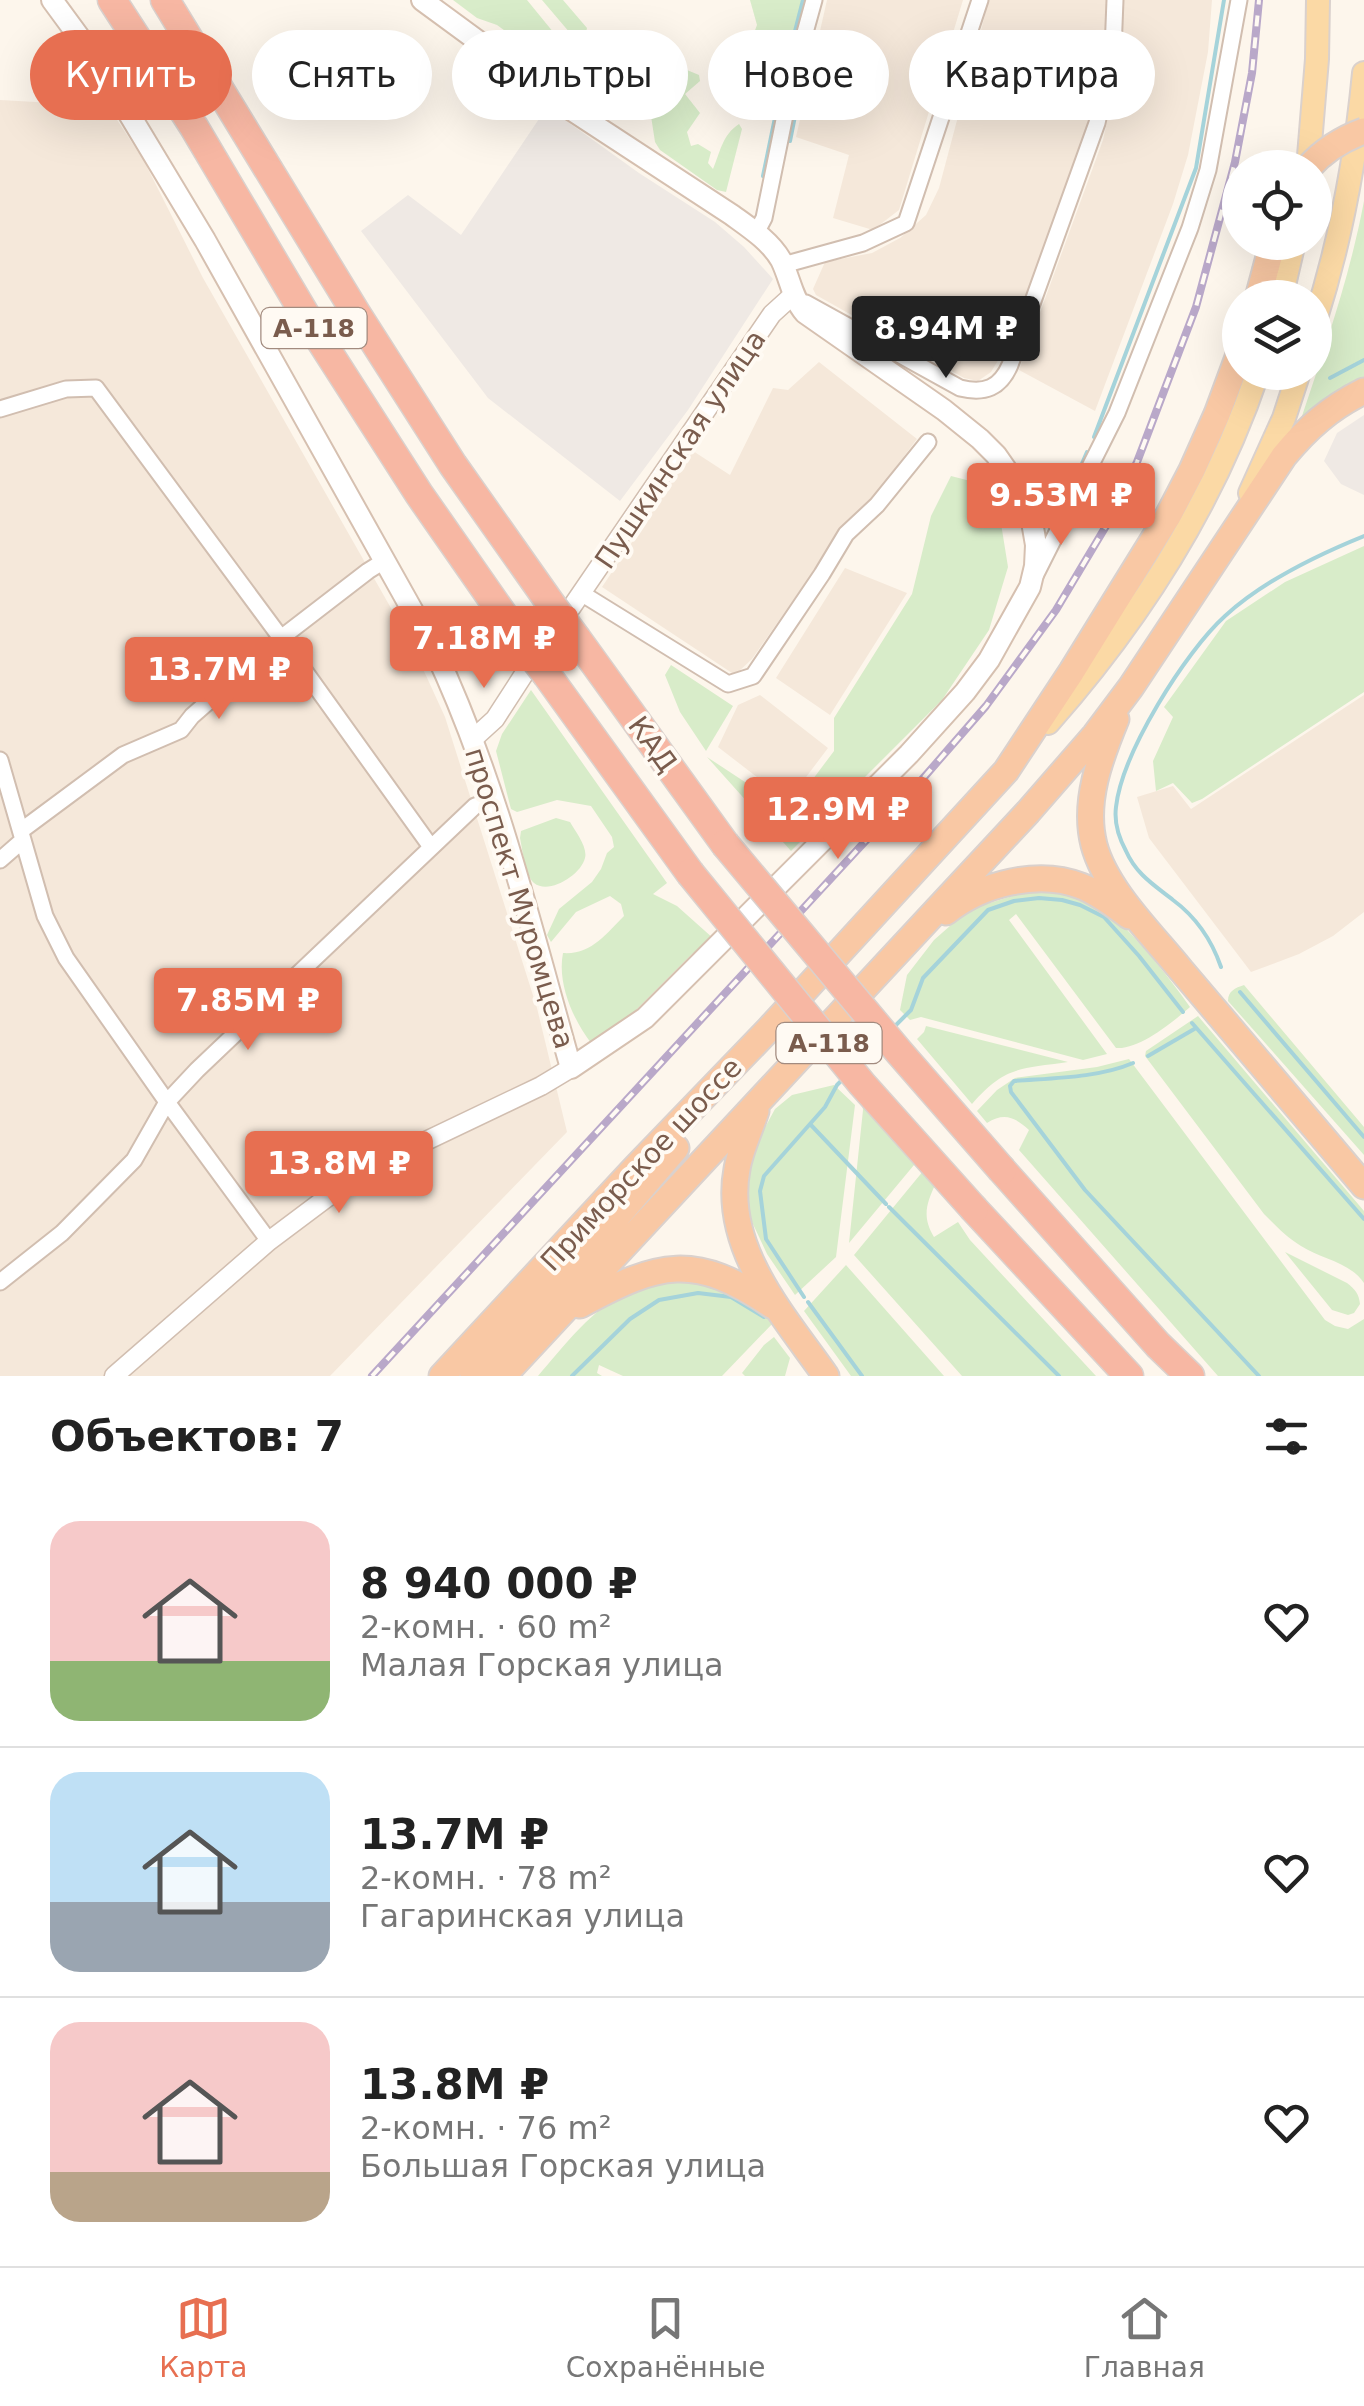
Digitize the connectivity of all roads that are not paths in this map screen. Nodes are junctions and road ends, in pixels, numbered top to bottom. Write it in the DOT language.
graph roads {
  1 [pos="52,0"];
  2 [pos="112,0"];
  3 [pos="165,0"];
  4 [pos="422,0"];
  5 [pos="814,0"];
  6 [pos="980,0"];
  7 [pos="1115,0"];
  8 [pos="1239,0"];
  9 [pos="1318,0"];
  10 [pos="1364,73"];
  11 [pos="1364,131"];
  12 [pos="1310,150"];
  13 [pos="1327,150"];
  14 [pos="756,233"];
  15 [pos="783,266"];
  16 [pos="1326,280"];
  17 [pos="793,295"];
  18 [pos="1227,390"];
  19 [pos="1251,390"];
  20 [pos="1293,390"];
  21 [pos="1364,391"];
  22 [pos="0,409"];
  23 [pos="928,442"];
  24 [pos="1030,510"];
  25 [pos="1066,516"];
  26 [pos="1234,528"];
  27 [pos="384,561"];
  28 [pos="1030,587"];
  29 [pos="568,602"];
  30 [pos="281,638"];
  31 [pos="533,665"];
  32 [pos="1130,687"];
  33 [pos="474,739"];
  34 [pos="0,760"];
  35 [pos="1006,771"];
  36 [pos="492,800"];
  37 [pos="22,835"];
  38 [pos="431,847"];
  39 [pos="0,860"];
  40 [pos="1150,933"];
  41 [pos="906,944"];
  42 [pos="769,1030"];
  43 [pos="571,1068"];
  44 [pos="759,1101"];
  45 [pos="167,1102"];
  46 [pos="1364,1186"];
  47 [pos="269,1240"];
  48 [pos="0,1282"];
  49 [pos="780,1310"];
  50 [pos="558,1317"];
  51 [pos="519,1365"];
  52 [pos="1119,1368"];
  53 [pos="114,1376"];
  54 [pos="442,1376"];
  55 [pos="473,1376"];
  56 [pos="503,1376"];
  57 [pos="826,1376"];
  58 [pos="1191,1376"];
  1 -- 27 [label="main road, проспект Муромцева"];
  2 -- 31 [label="highway, КАД / А-118"];
  3 -- 29 [label="highway, КАД / А-118"];
  4 -- 14 [label="main road"];
  5 -- 14 [label="street"];
  6 -- 15 [label="street"];
  7 -- 17 [label="street"];
  8 -- 25 [label="street"];
  9 -- 12 [label="main road"];
  10 -- 16 [label="main road"];
  11 -- 13 [label="highway, bridge"];
  14 -- 15 [label="main road"];
  15 -- 17 [label="main road"];
  17 -- 24 [label="main road"];
  17 -- 29 [label="street, Пушкинская улица"];
  18 -- 35 [label="highway"];
  19 -- 35 [label="main road, Приморское шоссе"];
  20 -- 26 [label="main road, Приморское шоссе"];
  21 -- 26 [label="highway"];
  22 -- 30 [label="street"];
  23 -- 29 [label="street"];
  24 -- 25 [label="street"];
  24 -- 28 [label="main road"];
  25 -- 28 [label="street"];
  26 -- 32 [label="highway, Приморское шоссе"];
  27 -- 30 [label="street"];
  27 -- 33 [label="main road, проспект Муромцева"];
  28 -- 43 [label="main road"];
  29 -- 58 [label="highway, КАД / А-118, bridge"];
  30 -- 37 [label="street"];
  30 -- 38 [label="street"];
  31 -- 33 [label="street"];
  31 -- 52 [label="highway, КАД / А-118, bridge"];
  32 -- 40 [label="highway"];
  32 -- 41 [label="highway, Приморское шоссе"];
  33 -- 36 [label="main road, проспект Муромцева"];
  34 -- 37 [label="street"];
  35 -- 42 [label="highway, Приморское шоссе"];
  36 -- 38 [label="street"];
  36 -- 43 [label="main road, проспект Муромцева"];
  37 -- 39 [label="street"];
  37 -- 45 [label="street"];
  38 -- 45 [label="street"];
  40 -- 41 [label="highway"];
  40 -- 46 [label="highway"];
  41 -- 44 [label="highway, Приморское шоссе"];
  42 -- 54 [label="highway, Приморское шоссе"];
  42 -- 55 [label="highway"];
  43 -- 47 [label="street"];
  44 -- 49 [label="highway"];
  44 -- 50 [label="highway, Приморское шоссе"];
  45 -- 47 [label="street"];
  45 -- 48 [label="street"];
  47 -- 53 [label="street"];
  49 -- 50 [label="highway"];
  49 -- 57 [label="highway"];
  50 -- 51 [label="highway, Приморское шоссе"];
  51 -- 56 [label="highway, Приморское шоссе"];
}
